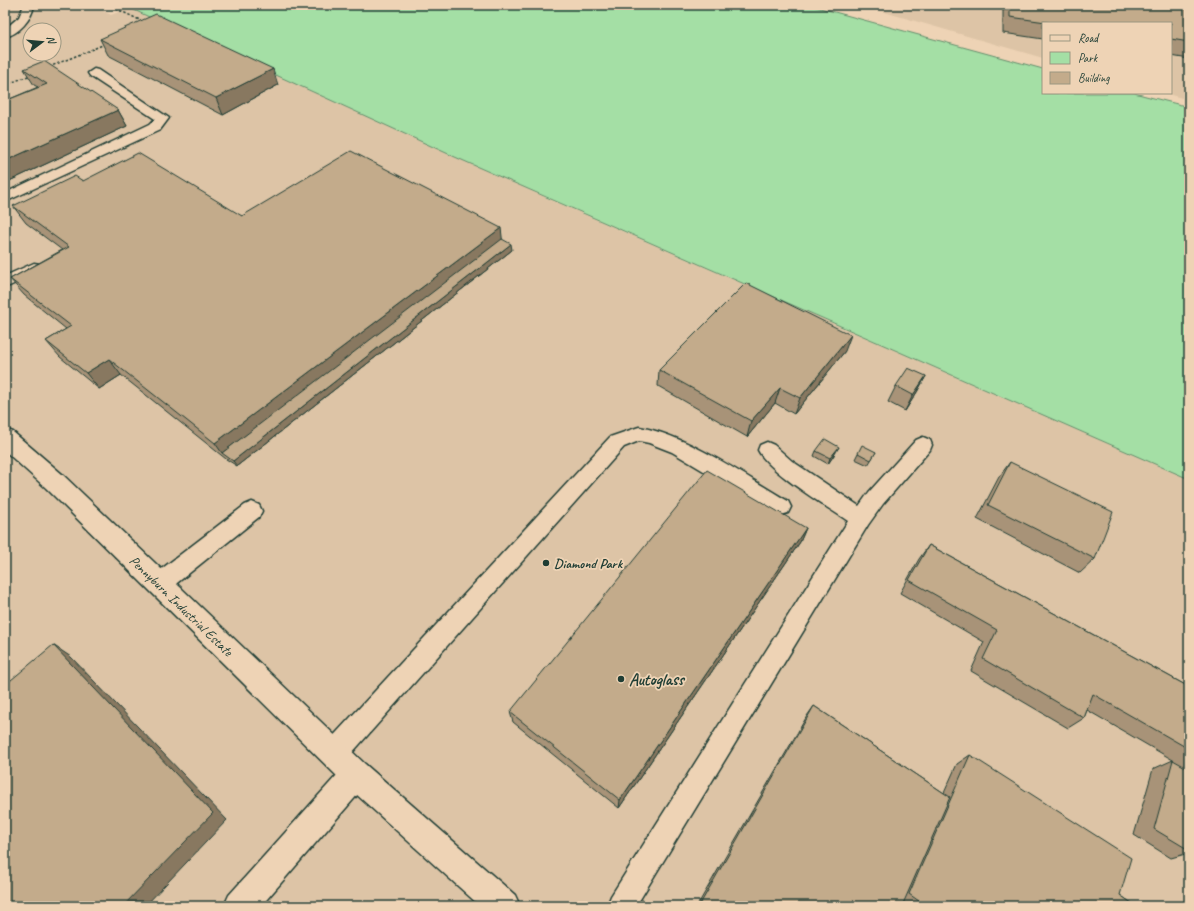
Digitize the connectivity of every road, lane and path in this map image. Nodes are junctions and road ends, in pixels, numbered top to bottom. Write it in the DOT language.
graph roads {
  1 [pos="29,5"];
  2 [pos="108,5"];
  3 [pos="146,23"];
  4 [pos="5,34"];
  5 [pos="108,43"];
  6 [pos="49,67"];
  7 [pos="34,73"];
  8 [pos="94,73"];
  9 [pos="5,85"];
  10 [pos="5,198"];
  11 [pos="36,267"];
  12 [pos="5,283"];
  13 [pos="5,438"];
  14 [pos="923,445"];
  15 [pos="767,450"];
  16 [pos="781,507"];
  17 [pos="252,511"];
  18 [pos="861,519"];
  19 [pos="159,584"];
  20 [pos="334,754"];
  21 [pos="356,775"];
  22 [pos="240,906"];
  23 [pos="504,906"];
  24 [pos="622,906"];
  1 -- 4 [label="lane"];
  2 -- 3 [label="path"];
  5 -- 6 [label="path"];
  7 -- 9 [label="path"];
  8 -- 10 [label="lane"];
  11 -- 12 [label="lane"];
  13 -- 19 [label="street, Pennyburn Industrial Estate"];
  14 -- 18 [label="lane"];
  15 -- 18 [label="lane"];
  16 -- 20 [label="lane"];
  17 -- 19 [label="lane"];
  18 -- 24 [label="lane"];
  19 -- 20 [label="street, Pennyburn Industrial Estate"];
  20 -- 21 [label="street, Pennyburn Industrial Estate"];
  21 -- 22 [label="street"];
  21 -- 23 [label="street, Pennyburn Industrial Estate"];
}
